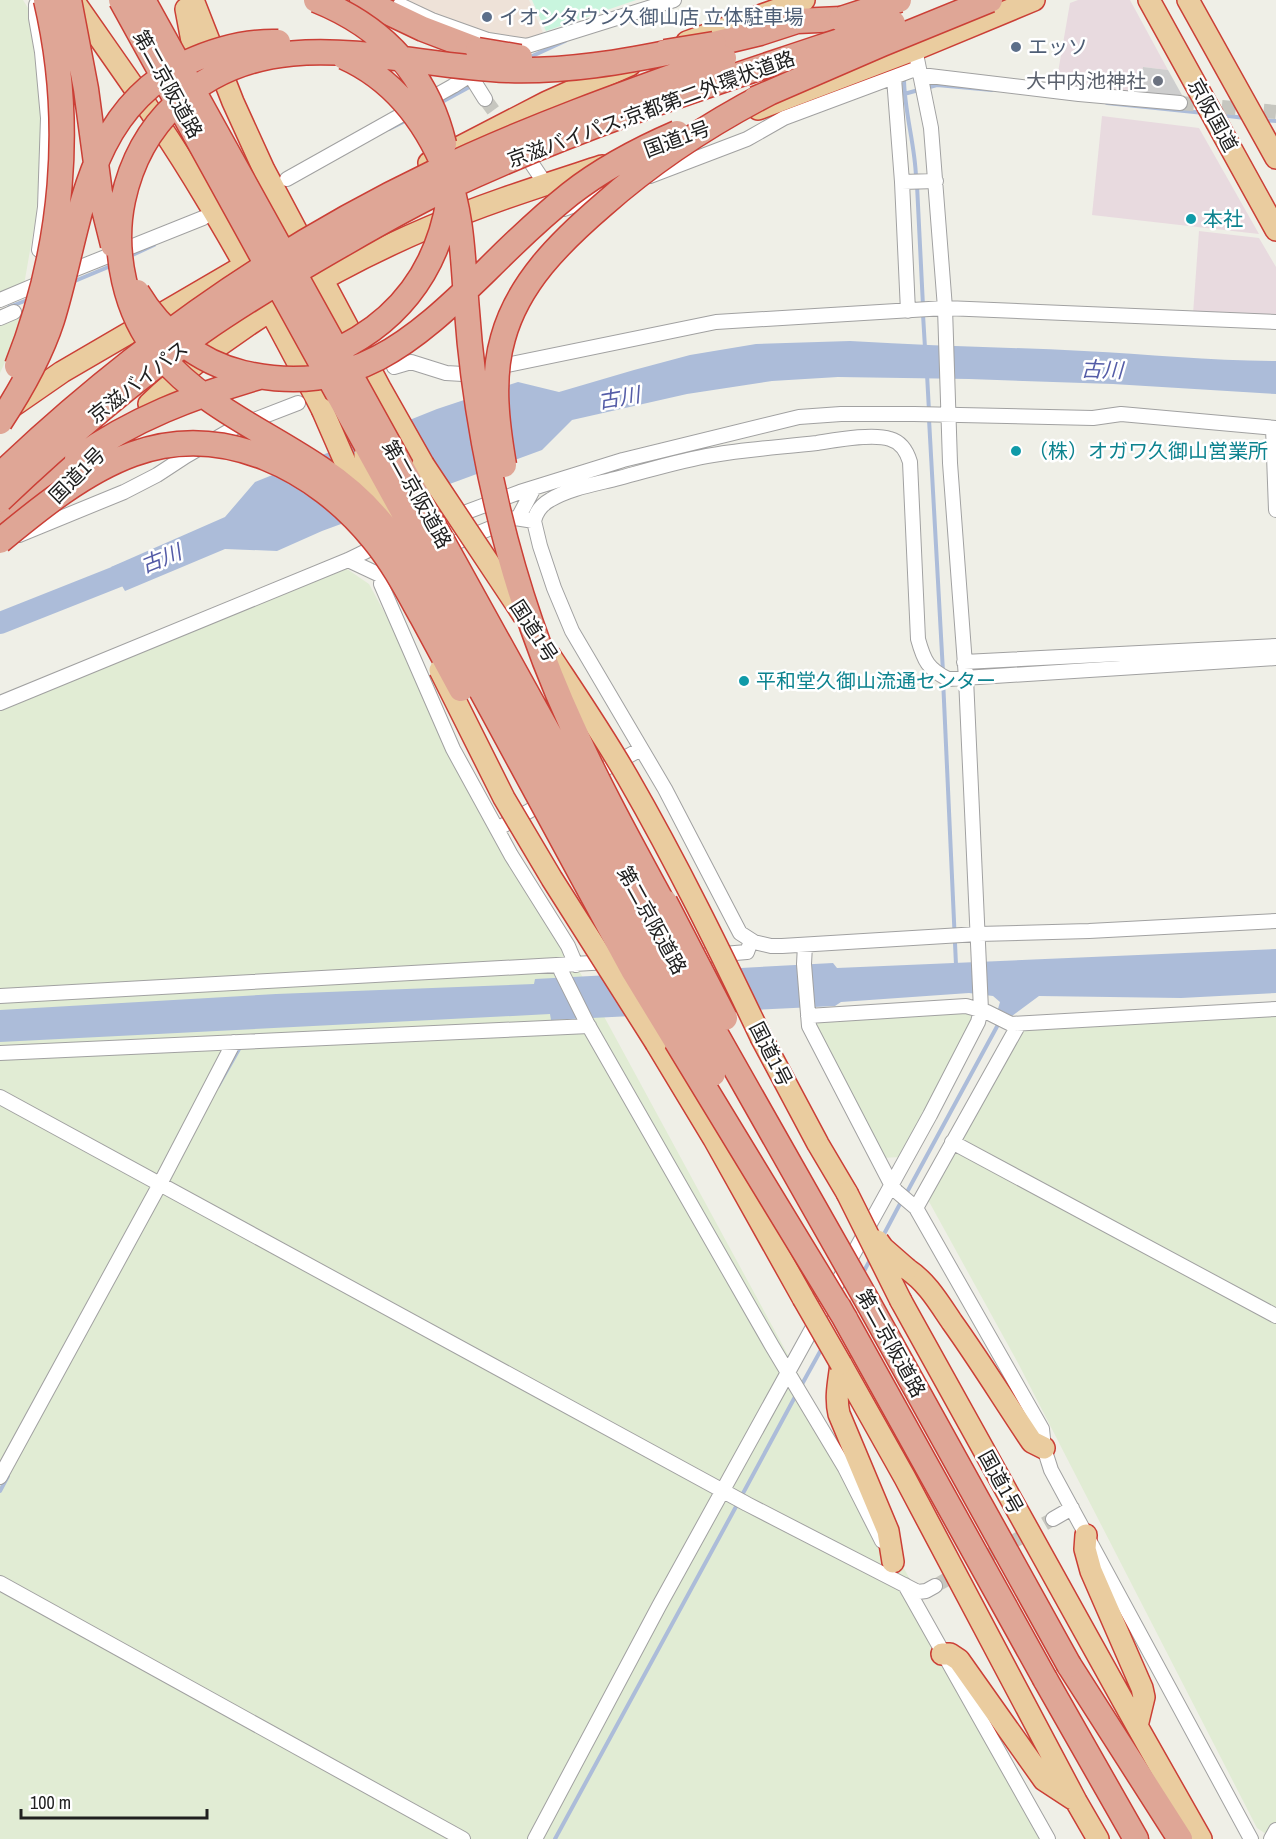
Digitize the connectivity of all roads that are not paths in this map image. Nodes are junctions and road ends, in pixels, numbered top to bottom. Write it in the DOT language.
graph roads {
  1 [pos="38,0"];
  2 [pos="46,0"];
  3 [pos="71,0"];
  4 [pos="121,0"];
  5 [pos="143,0"];
  6 [pos="184,0"];
  7 [pos="193,0"];
  8 [pos="316,0"];
  9 [pos="362,0"];
  10 [pos="390,0"];
  11 [pos="674,0"];
  12 [pos="804,0"];
  13 [pos="897,0"];
  14 [pos="964,0"];
  15 [pos="990,0"];
  16 [pos="1034,0"];
  17 [pos="1149,0"];
  18 [pos="1188,0"];
  19 [pos="841,19"];
  20 [pos="488,40"];
  21 [pos="681,50"];
  22 [pos="918,64"];
  23 [pos="470,75"];
  24 [pos="894,78"];
  25 [pos="1197,86"];
  26 [pos="769,93"];
  27 [pos="485,99"];
  28 [pos="1141,100"];
  29 [pos="1180,103"];
  30 [pos="524,152"];
  31 [pos="1276,158"];
  32 [pos="287,179"];
  33 [pos="543,179"];
  34 [pos="936,181"];
  35 [pos="902,182"];
  36 [pos="561,204"];
  37 [pos="203,219"];
  38 [pos="1276,230"];
  39 [pos="297,235"];
  40 [pos="244,266"];
  41 [pos="283,271"];
  42 [pos="322,281"];
  43 [pos="30,287"];
  44 [pos="0,300"];
  45 [pos="270,311"];
  46 [pos="908,311"];
  47 [pos="14,312"];
  48 [pos="945,312"];
  49 [pos="0,318"];
  50 [pos="1276,322"];
  51 [pos="394,367"];
  52 [pos="0,400"];
  53 [pos="298,404"];
  54 [pos="948,412"];
  55 [pos="0,416"];
  56 [pos="0,422"];
  57 [pos="1275,428"];
  58 [pos="0,475"];
  59 [pos="534,488"];
  60 [pos="0,500"];
  61 [pos="1276,510"];
  62 [pos="518,518"];
  63 [pos="534,521"];
  64 [pos="0,529"];
  65 [pos="0,542"];
  66 [pos="0,556"];
  67 [pos="348,560"];
  68 [pos="382,576"];
  69 [pos="420,628"];
  70 [pos="1276,646"];
  71 [pos="1276,658"];
  72 [pos="964,662"];
  73 [pos="966,678"];
  74 [pos="0,703"];
  75 [pos="640,749"];
  76 [pos="497,829"];
  77 [pos="671,918"];
  78 [pos="1276,921"];
  79 [pos="978,934"];
  80 [pos="751,941"];
  81 [pos="805,945"];
  82 [pos="576,965"];
  83 [pos="561,968"];
  84 [pos="633,970"];
  85 [pos="0,996"];
  86 [pos="983,1008"];
  87 [pos="1276,1009"];
  88 [pos="808,1014"];
  89 [pos="1015,1024"];
  90 [pos="588,1025"];
  91 [pos="234,1042"];
  92 [pos="0,1053"];
  93 [pos="0,1097"];
  94 [pos="952,1142"];
  95 [pos="160,1184"];
  96 [pos="893,1187"];
  97 [pos="852,1200"];
  98 [pos="914,1206"];
  99 [pos="869,1304"];
  100 [pos="1276,1316"];
  101 [pos="846,1320"];
  102 [pos="841,1364"];
  103 [pos="790,1373"];
  104 [pos="1044,1448"];
  105 [pos="0,1477"];
  106 [pos="728,1493"];
  107 [pos="1072,1508"];
  108 [pos="1053,1519"];
  109 [pos="1086,1534"];
  110 [pos="893,1562"];
  111 [pos="0,1583"];
  112 [pos="905,1585"];
  113 [pos="919,1611"];
  114 [pos="942,1654"];
  115 [pos="1069,1665"];
  116 [pos="1045,1679"];
  117 [pos="1137,1726"];
  118 [pos="1076,1801"];
  119 [pos="1276,1830"];
  120 [pos="464,1839"];
  121 [pos="535,1839"];
  122 [pos="1048,1839"];
  123 [pos="1098,1839"];
  124 [pos="1123,1839"];
  125 [pos="1136,1839"];
  126 [pos="1162,1839"];
  127 [pos="1180,1839"];
  128 [pos="1201,1839"];
  129 [pos="1251,1839"];
  130 [pos="1271,1839"];
  1 -- 43 [label="street"];
  2 -- 52 [label="highway, bridge"];
  3 -- 26 [label="highway, bridge"];
  3 -- 40 [label="highway"];
  4 -- 101 [label="highway, 第二京阪道路, bridge"];
  5 -- 99 [label="highway, 第二京阪道路, bridge"];
  6 -- 41 [label="highway"];
  7 -- 39 [label="highway, 国道1号"];
  8 -- 64 [label="highway, bridge"];
  9 -- 21 [label="highway, bridge"];
  10 -- 20 [label="street"];
  11 -- 20 [label="street"];
  12 -- 39 [label="highway, 国道1号"];
  13 -- 19 [label="highway, 京滋バイパス;京都第二外環状道路, bridge"];
  13 -- 22 [label="street"];
  14 -- 41 [label="highway, 京滋バイパス;京都第二外環状道路, bridge"];
  15 -- 26 [label="highway, bridge"];
  16 -- 22 [label="highway, 国道1号"];
  17 -- 25 [label="highway, 京阪国道"];
  18 -- 31 [label="highway, 京阪国道"];
  19 -- 21 [label="highway, bridge"];
  19 -- 41 [label="highway, 京滋バイパス;京都第二外環状道路, bridge"];
  20 -- 23 [label="street"];
  21 -- 84 [label="highway, bridge"];
  22 -- 24 [label="street"];
  22 -- 28 [label="street"];
  22 -- 34 [label="street"];
  22 -- 42 [label="highway, 国道1号"];
  23 -- 27 [label="street"];
  23 -- 32 [label="street"];
  24 -- 35 [label="street"];
  24 -- 36 [label="street"];
  25 -- 28 [label="street"];
  25 -- 38 [label="highway, 京阪国道"];
  26 -- 77 [label="highway, bridge"];
  28 -- 29 [label="street"];
  30 -- 33 [label="street"];
  34 -- 35 [label="street"];
  34 -- 48 [label="street"];
  35 -- 46 [label="street"];
  37 -- 43 [label="street"];
  39 -- 41 [label="highway, 国道1号"];
  39 -- 41 [label="highway"];
  39 -- 42 [label="highway, 国道1号"];
  40 -- 41 [label="highway, 国道1号"];
  40 -- 45 [label="highway"];
  40 -- 55 [label="highway, 国道1号"];
  41 -- 42 [label="highway, 国道1号"];
  41 -- 45 [label="highway, 国道1号"];
  41 -- 45 [label="highway"];
  41 -- 58 [label="highway, 京滋バイパス, bridge"];
  41 -- 60 [label="highway, 京滋バイパス, bridge"];
  41 -- 69 [label="highway, bridge"];
  42 -- 97 [label="highway, 国道1号, bridge"];
  43 -- 44 [label="street"];
  45 -- 66 [label="highway, 国道1号, bridge"];
  45 -- 69 [label="highway, bridge"];
  46 -- 48 [label="street"];
  46 -- 51 [label="street"];
  47 -- 49 [label="street"];
  48 -- 50 [label="street"];
  48 -- 54 [label="street"];
  53 -- 65 [label="street"];
  54 -- 57 [label="street"];
  54 -- 59 [label="street"];
  54 -- 72 [label="street"];
  56 -- 77 [label="highway, bridge"];
  57 -- 61 [label="street"];
  59 -- 62 [label="street"];
  59 -- 67 [label="street"];
  62 -- 63 [label="street"];
  62 -- 68 [label="street"];
  63 -- 73 [label="street"];
  63 -- 75 [label="street"];
  65 -- 84 [label="highway, bridge"];
  67 -- 68 [label="street"];
  67 -- 74 [label="street"];
  68 -- 76 [label="street"];
  69 -- 102 [label="highway, bridge"];
  70 -- 72 [label="street"];
  71 -- 73 [label="street"];
  72 -- 73 [label="street"];
  73 -- 79 [label="street"];
  75 -- 76 [label="street"];
  75 -- 80 [label="street"];
  76 -- 82 [label="street"];
  77 -- 99 [label="highway, bridge"];
  78 -- 79 [label="street"];
  79 -- 81 [label="street"];
  79 -- 86 [label="street"];
  80 -- 81 [label="street"];
  80 -- 82 [label="street"];
  81 -- 88 [label="street"];
  82 -- 83 [label="street"];
  83 -- 85 [label="street"];
  83 -- 90 [label="street"];
  84 -- 101 [label="highway, bridge"];
  86 -- 88 [label="street"];
  86 -- 89 [label="street"];
  86 -- 96 [label="street"];
  87 -- 89 [label="street"];
  88 -- 96 [label="street"];
  89 -- 94 [label="street"];
  90 -- 91 [label="street"];
  90 -- 103 [label="street"];
  91 -- 92 [label="street"];
  91 -- 95 [label="street"];
  93 -- 95 [label="street"];
  94 -- 98 [label="street"];
  94 -- 100 [label="street"];
  95 -- 105 [label="street"];
  95 -- 106 [label="street"];
  96 -- 98 [label="street"];
  96 -- 103 [label="street"];
  97 -- 104 [label="highway, bridge"];
  97 -- 117 [label="highway, 国道1号, bridge"];
  98 -- 104 [label="street"];
  99 -- 115 [label="highway, 第二京阪道路, bridge"];
  101 -- 116 [label="highway, 第二京阪道路, bridge"];
  102 -- 110 [label="highway"];
  102 -- 118 [label="highway"];
  103 -- 106 [label="street"];
  103 -- 110 [label="street"];
  104 -- 107 [label="street"];
  106 -- 112 [label="street"];
  106 -- 121 [label="street"];
  107 -- 108 [label="street"];
  107 -- 109 [label="street"];
  109 -- 117 [label="highway"];
  109 -- 129 [label="street"];
  110 -- 112 [label="street"];
  111 -- 120 [label="street"];
  112 -- 113 [label="street"];
  112 -- 113 [label="street"];
  113 -- 114 [label="street"];
  114 -- 118 [label="highway"];
  114 -- 122 [label="street"];
  115 -- 126 [label="highway, 第二京阪道路"];
  115 -- 127 [label="highway"];
  116 -- 124 [label="highway"];
  116 -- 125 [label="highway, 第二京阪道路"];
  117 -- 128 [label="highway, 国道1号"];
  118 -- 123 [label="highway"];
  119 -- 130 [label="street"];
}
